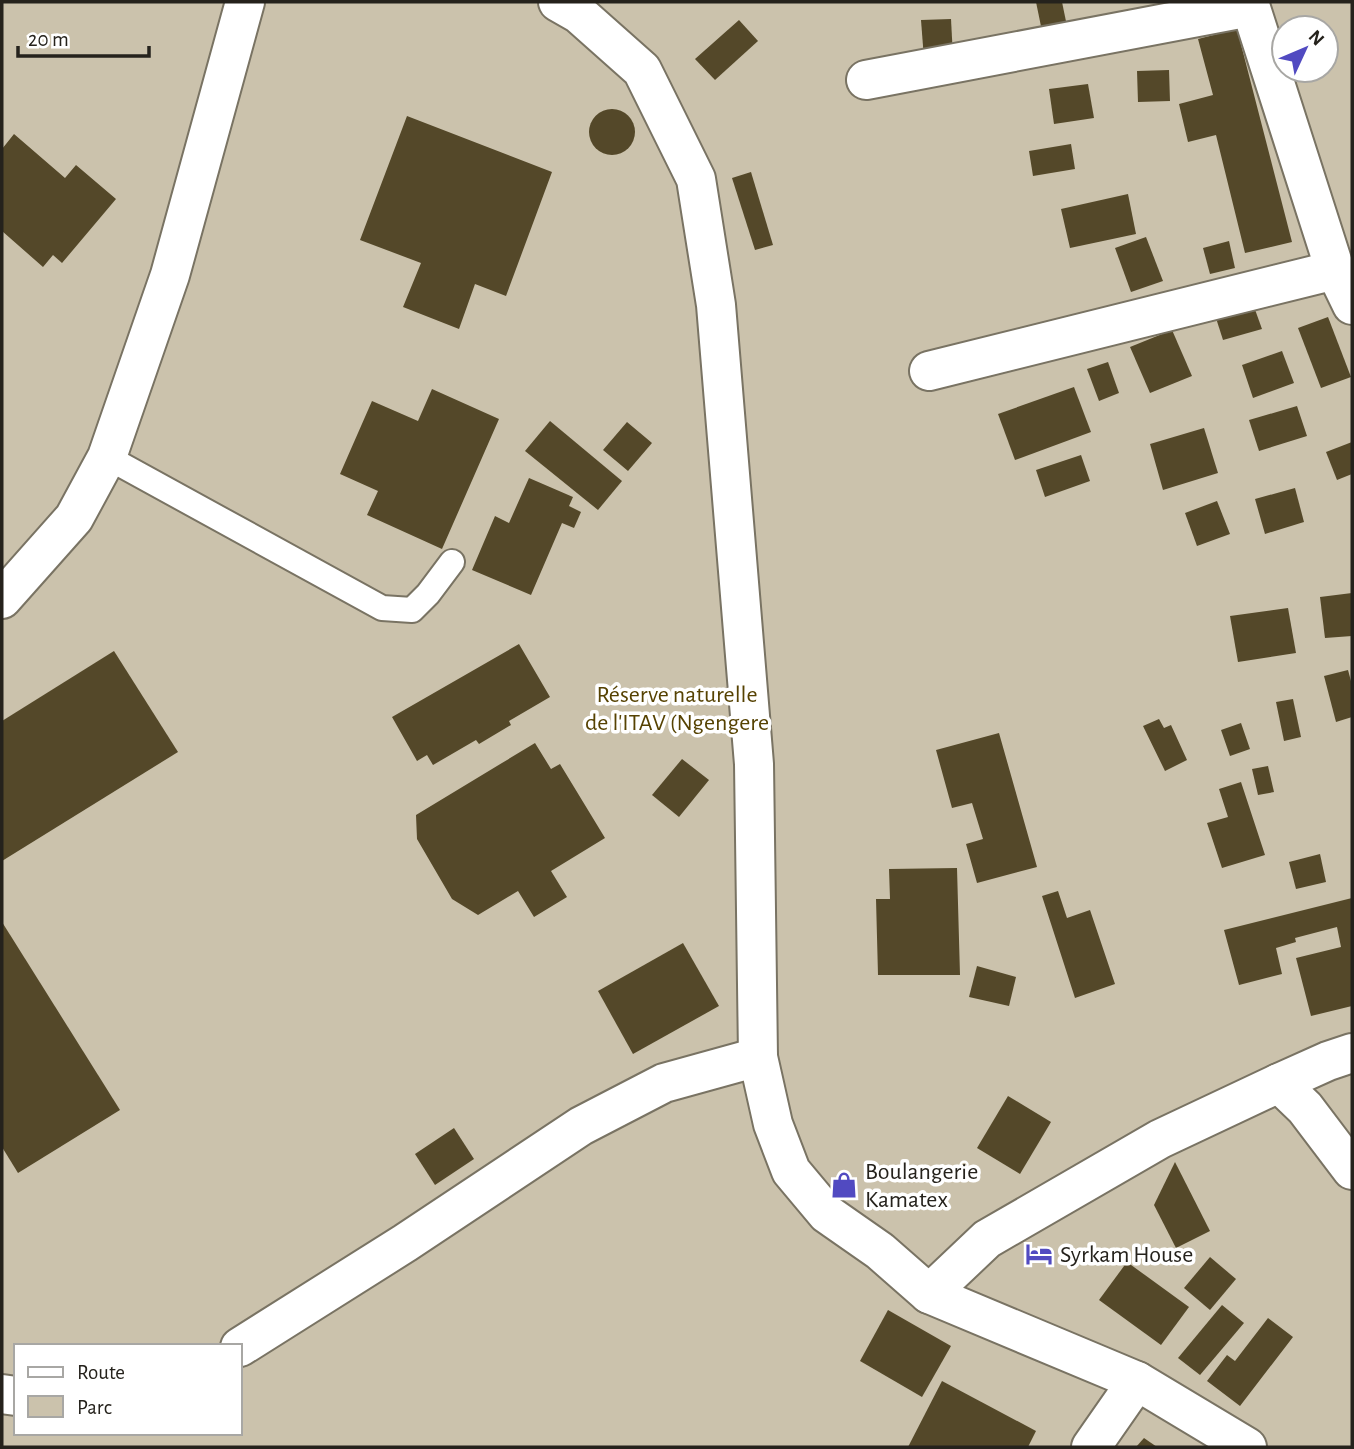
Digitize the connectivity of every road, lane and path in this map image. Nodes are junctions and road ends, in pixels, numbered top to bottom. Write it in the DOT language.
graph roads {
  1 [pos="245,2"];
  2 [pos="558,2"];
  3 [pos="1250,5"];
  4 [pos="866,79"];
  5 [pos="1335,270"];
  6 [pos="1352,305"];
  7 [pos="929,371"];
  8 [pos="107,457"];
  9 [pos="452,562"];
  10 [pos="2,599"];
  11 [pos="1352,1053"];
  12 [pos="758,1057"];
  13 [pos="1279,1083"];
  14 [pos="1352,1170"];
  15 [pos="929,1294"];
  16 [pos="242,1346"];
  17 [pos="1137,1381"];
  18 [pos="1091,1447"];
  19 [pos="1247,1447"];
  1 -- 8 [label="street"];
  2 -- 12 [label="street"];
  3 -- 4 [label="street"];
  3 -- 5 [label="street"];
  5 -- 6 [label="street"];
  5 -- 7 [label="street"];
  8 -- 9 [label="lane"];
  8 -- 10 [label="street"];
  11 -- 13 [label="street"];
  12 -- 15 [label="street"];
  12 -- 16 [label="street"];
  13 -- 14 [label="street"];
  13 -- 15 [label="street"];
  15 -- 17 [label="street"];
  17 -- 18 [label="street"];
  17 -- 19 [label="street"];
}
